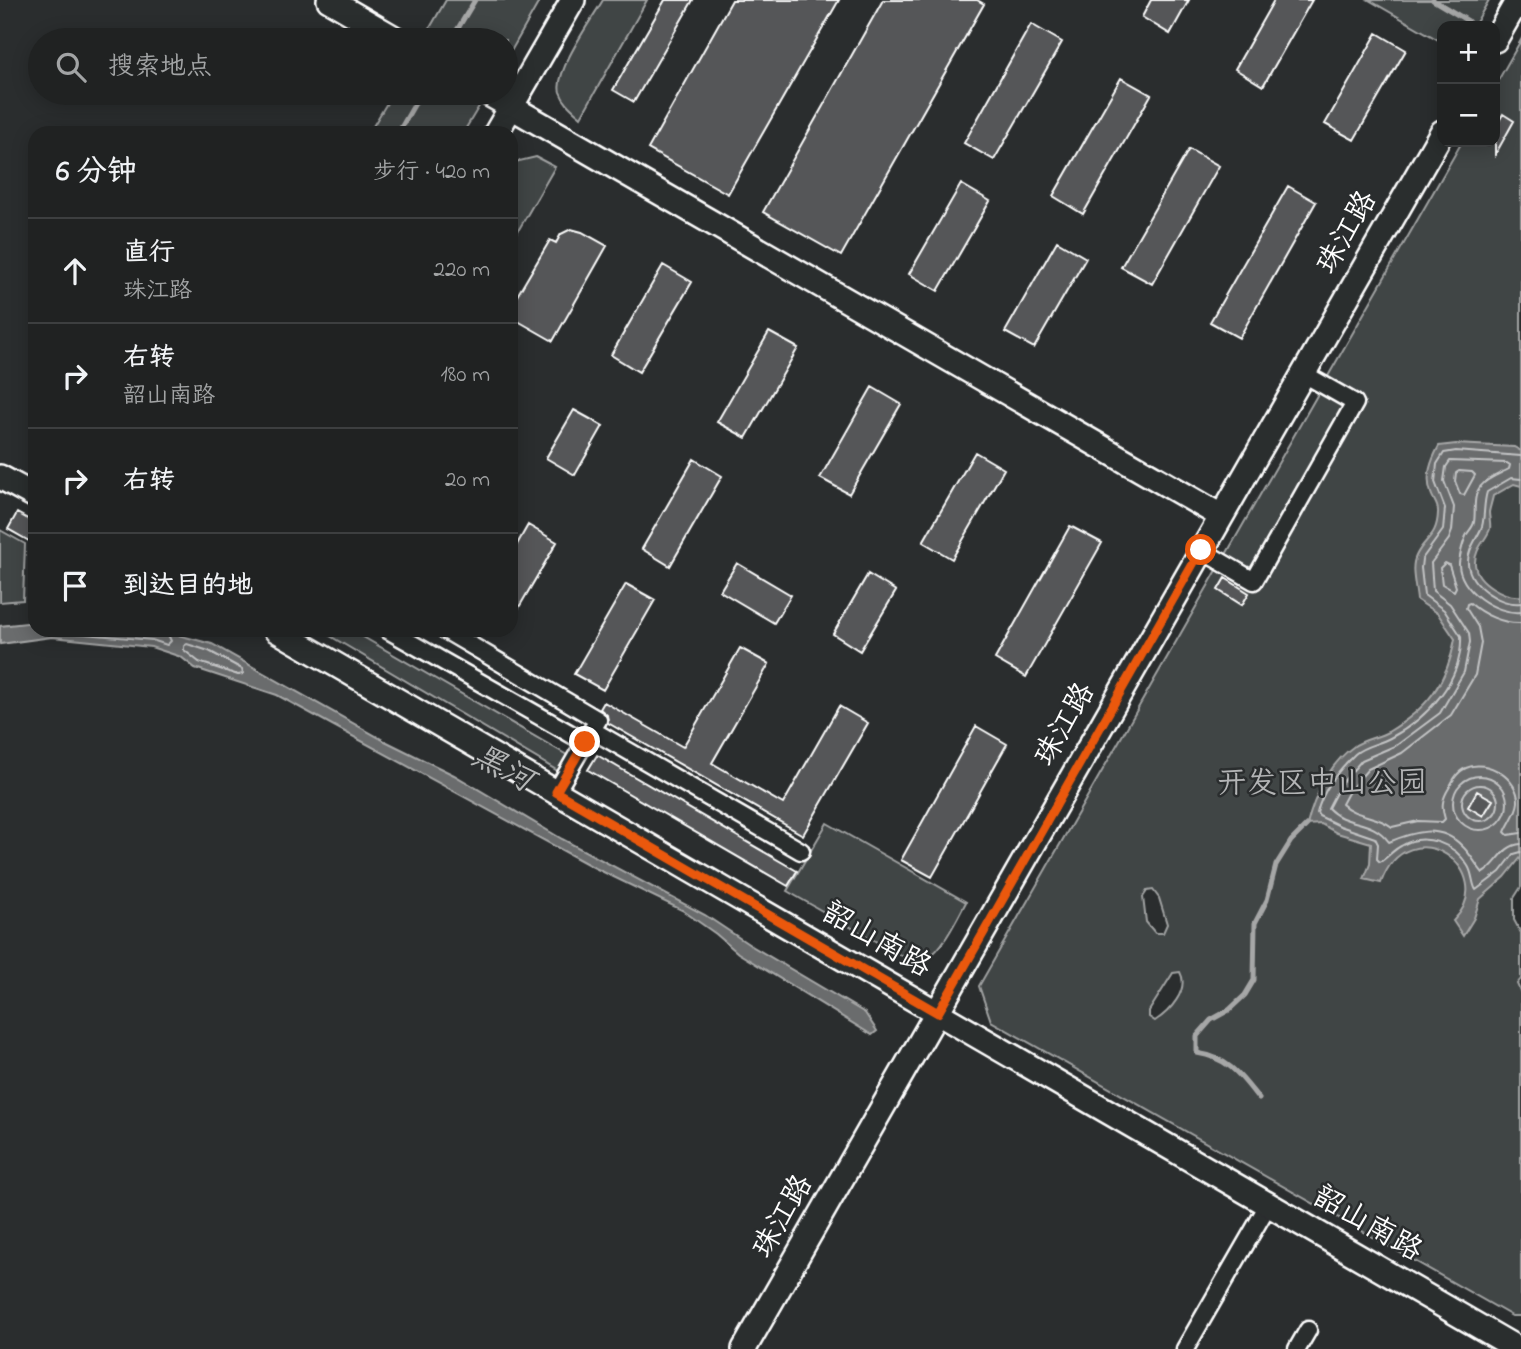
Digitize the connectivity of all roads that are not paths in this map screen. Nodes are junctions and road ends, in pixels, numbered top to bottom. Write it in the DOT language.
graph roads {
  1 [pos="329,0"];
  2 [pos="573,0"];
  3 [pos="1518,0"];
  4 [pos="377,28"];
  5 [pos="1500,31"];
  6 [pos="518,96"];
  7 [pos="508,105"];
  8 [pos="512,107"];
  9 [pos="500,126"];
  10 [pos="1437,141"];
  11 [pos="1304,374"];
  12 [pos="0,477"];
  13 [pos="28,492"];
  14 [pos="1221,516"];
  15 [pos="1201,550"];
  16 [pos="288,637"];
  17 [pos="401,637"];
  18 [pos="456,637"];
  19 [pos="589,736"];
  20 [pos="556,792"];
  21 [pos="801,851"];
  22 [pos="938,1013"];
  23 [pos="1268,1205"];
  24 [pos="1308,1330"];
  25 [pos="744,1349"];
  26 [pos="1185,1349"];
  27 [pos="1297,1349"];
  28 [pos="1518,1349"];
  1 -- 4 [label="street"];
  2 -- 6 [label="street"];
  3 -- 5 [label="street"];
  7 -- 8 [label="street"];
  8 -- 9 [label="street"];
  8 -- 14 [label="street"];
  10 -- 11 [label="street, 珠江路"];
  11 -- 14 [label="street, 珠江路"];
  11 -- 15 [label="street"];
  12 -- 13 [label="street"];
  14 -- 15 [label="street, 珠江路"];
  15 -- 22 [label="street, 珠江路"];
  16 -- 20 [label="street, 韶山南路"];
  17 -- 19 [label="street"];
  18 -- 19 [label="street"];
  19 -- 20 [label="street"];
  19 -- 21 [label="street"];
  20 -- 22 [label="street, 韶山南路"];
  22 -- 23 [label="street, 韶山南路"];
  22 -- 25 [label="street, 珠江路"];
  23 -- 26 [label="street"];
  23 -- 28 [label="street, 韶山南路"];
  24 -- 27 [label="street"];
}
